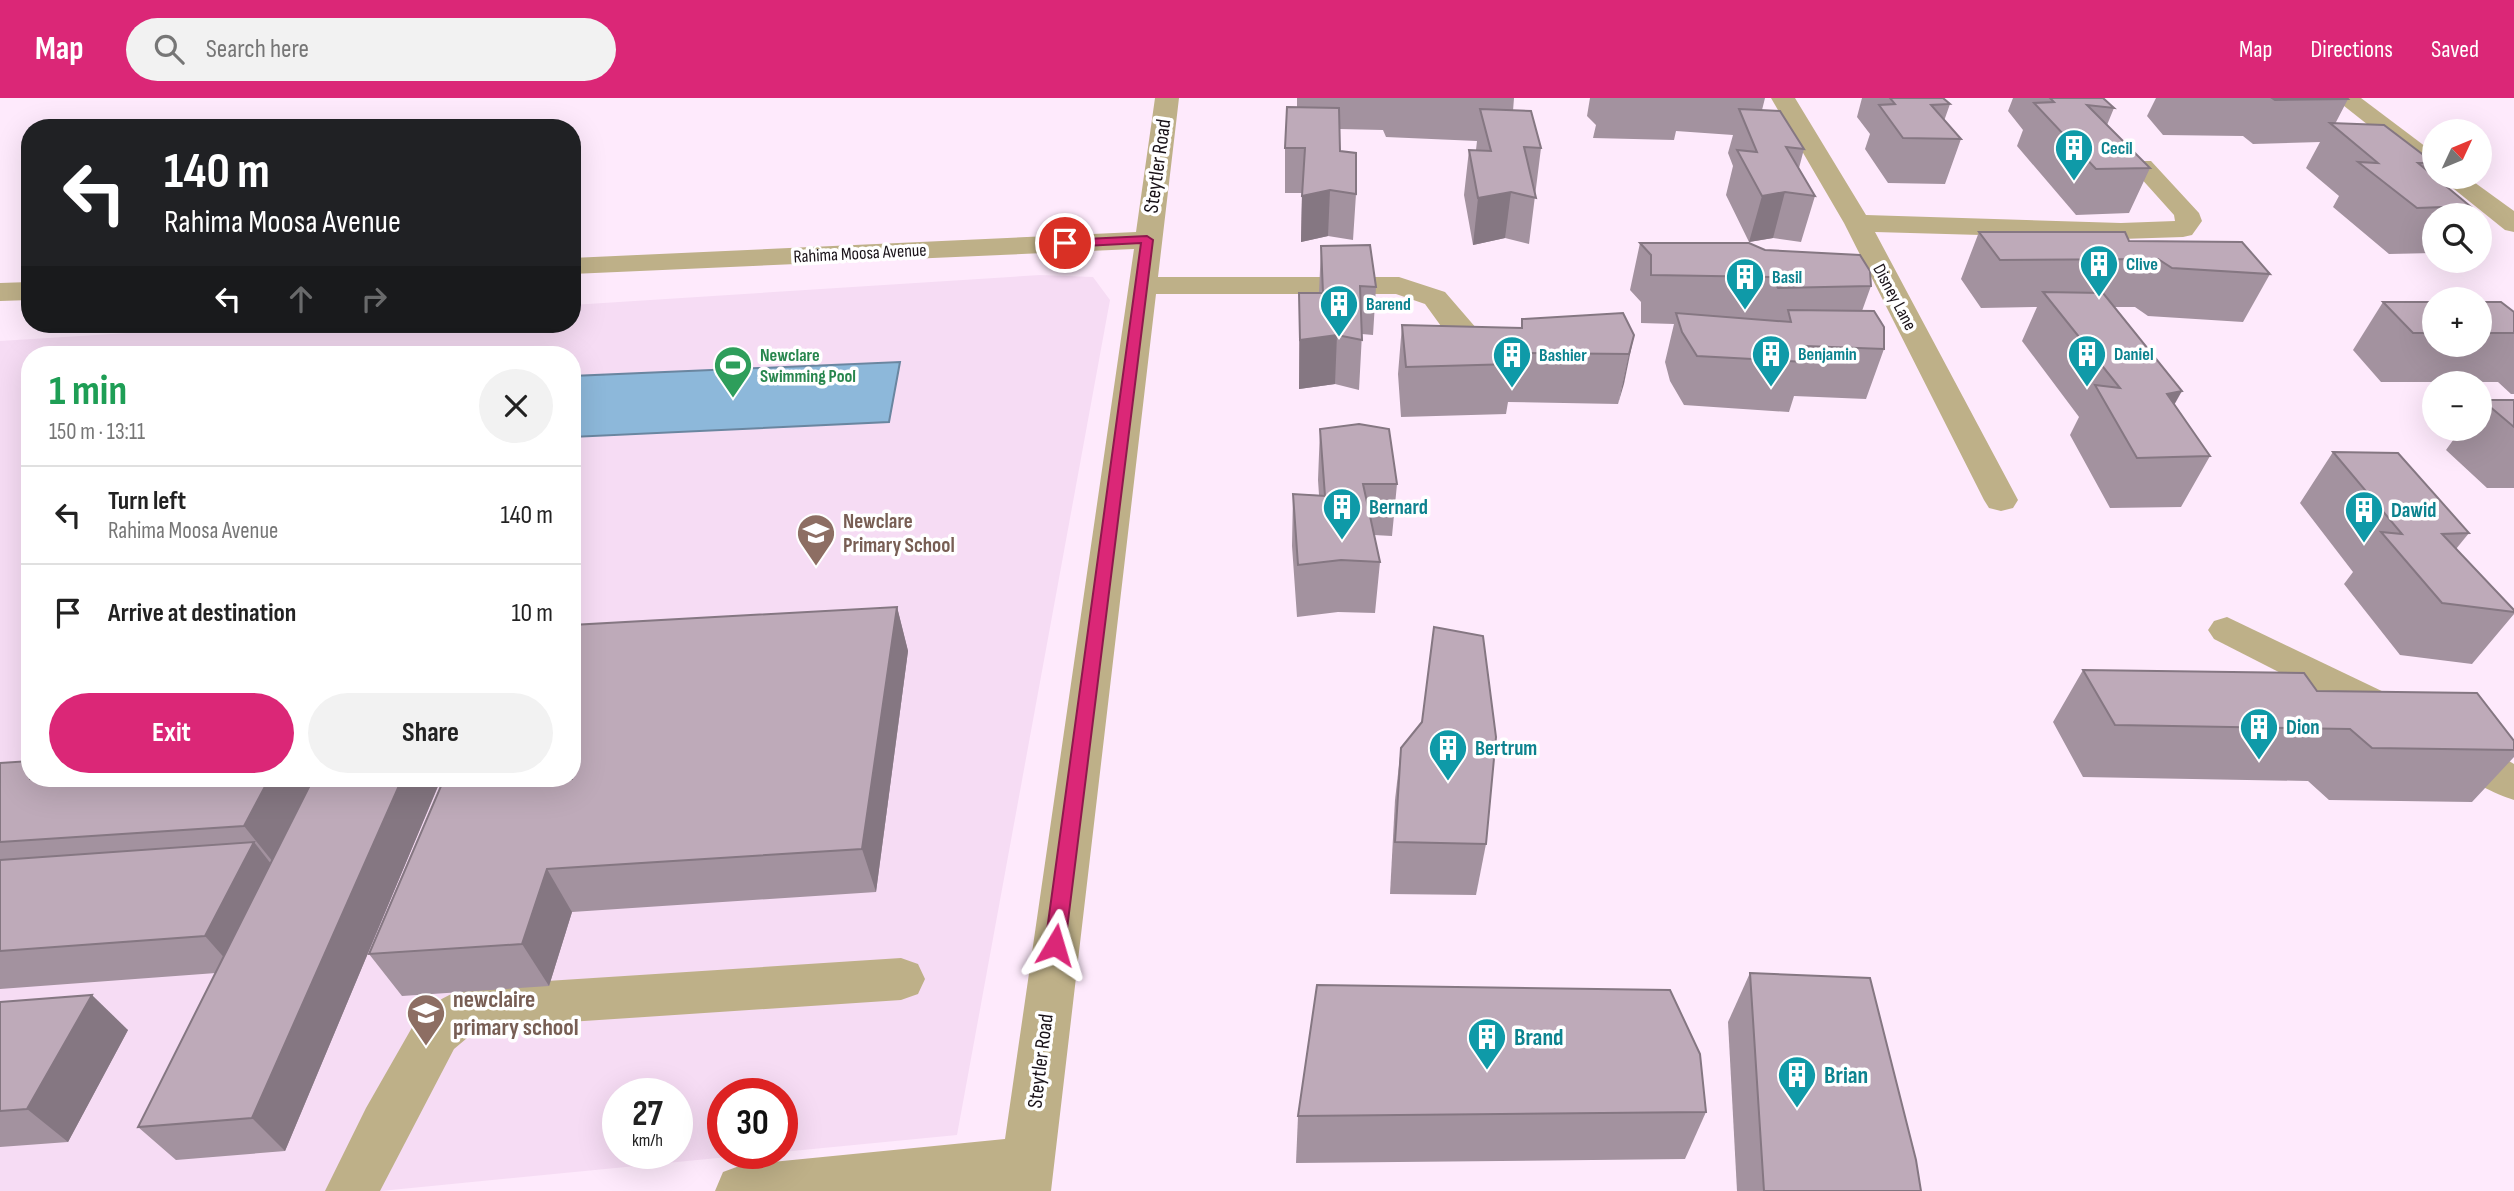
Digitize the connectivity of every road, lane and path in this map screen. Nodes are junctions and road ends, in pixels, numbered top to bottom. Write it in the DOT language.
graph roads {
  1 [pos="1167,98"];
  2 [pos="1783,98"];
  3 [pos="2346,98"];
  4 [pos="2422,155"];
  5 [pos="2142,166"];
  6 [pos="2467,189"];
  7 [pos="1857,223"];
  8 [pos="2514,225"];
  9 [pos="1147,240"];
  10 [pos="581,266"];
  11 [pos="1143,285"];
  12 [pos="21,291"];
  13 [pos="0,292"];
  14 [pos="1528,345"];
  15 [pos="2001,499"];
  16 [pos="2227,630"];
  17 [pos="2514,784"];
  18 [pos="901,979"];
  19 [pos="1026,1176"];
  20 [pos="352,1191"];
  21 [pos="742,1191"];
  1 -- 9 [label="street, Steytler Road"];
  2 -- 7 [label="street, Disney Lane"];
  3 -- 4 [label="street"];
  5 -- 7 [label="street"];
  6 -- 8 [label="street"];
  7 -- 15 [label="street, Disney Lane"];
  9 -- 10 [label="street, Rahima Moosa Avenue"];
  9 -- 11 [label="street, Steytler Road"];
  11 -- 14 [label="street"];
  11 -- 19 [label="street, Steytler Road"];
  12 -- 13 [label="street"];
  16 -- 17 [label="street"];
  18 -- 20 [label="street"];
  19 -- 21 [label="street"];
}
